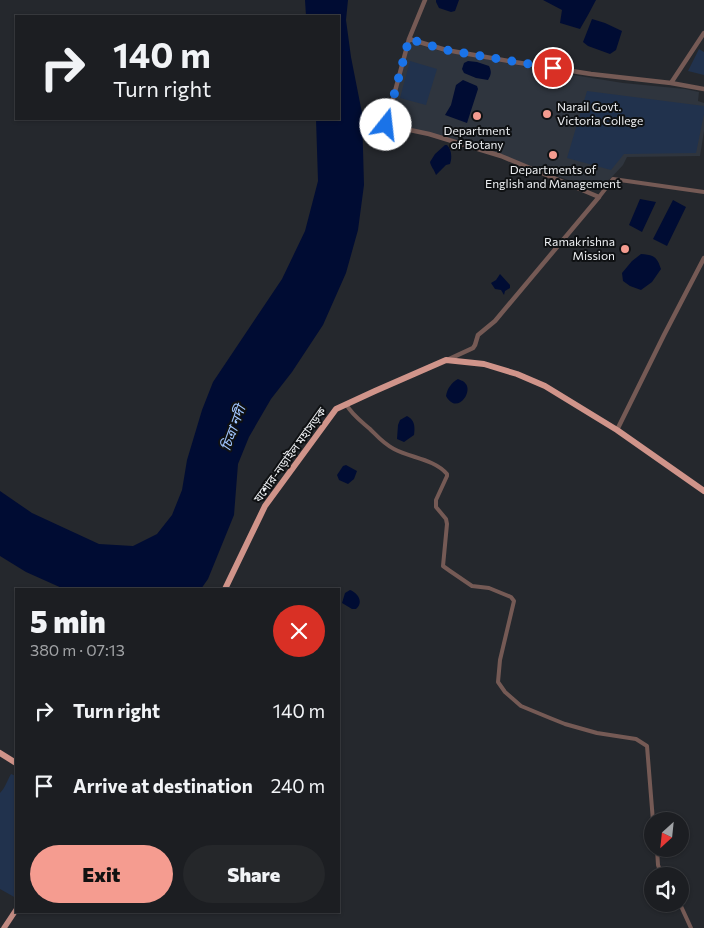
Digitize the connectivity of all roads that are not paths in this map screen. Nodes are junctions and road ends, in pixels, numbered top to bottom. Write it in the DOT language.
graph roads {
  1 [pos="425,0"];
  2 [pos="704,34"];
  3 [pos="409,39"];
  4 [pos="671,83"];
  5 [pos="704,89"];
  6 [pos="704,192"];
  7 [pos="600,197"];
  8 [pos="704,258"];
  9 [pos="446,360"];
  10 [pos="346,404"];
  11 [pos="617,430"];
  12 [pos="704,491"];
  13 [pos="225,588"];
  14 [pos="0,753"];
  15 [pos="15,762"];
  16 [pos="652,812"];
  17 [pos="15,912"];
  18 [pos="684,912"];
  19 [pos="4,928"];
  20 [pos="691,928"];
  1 -- 3 [label="street"];
  2 -- 4 [label="street"];
  3 -- 4 [label="street"];
  3 -- 7 [label="street"];
  4 -- 5 [label="street"];
  6 -- 7 [label="street"];
  7 -- 9 [label="street"];
  8 -- 11 [label="street"];
  9 -- 10 [label="highway, যশোর-নড়াইল মহাসড়ক"];
  9 -- 11 [label="highway, যশোর-নড়াইল মহাসড়ক"];
  10 -- 13 [label="highway, যশোর-নড়াইল মহাসড়ক"];
  10 -- 16 [label="street"];
  11 -- 12 [label="highway, যশোর-নড়াইল মহাসড়ক"];
  14 -- 15 [label="highway"];
  17 -- 19 [label="main road"];
  18 -- 20 [label="street"];
}
